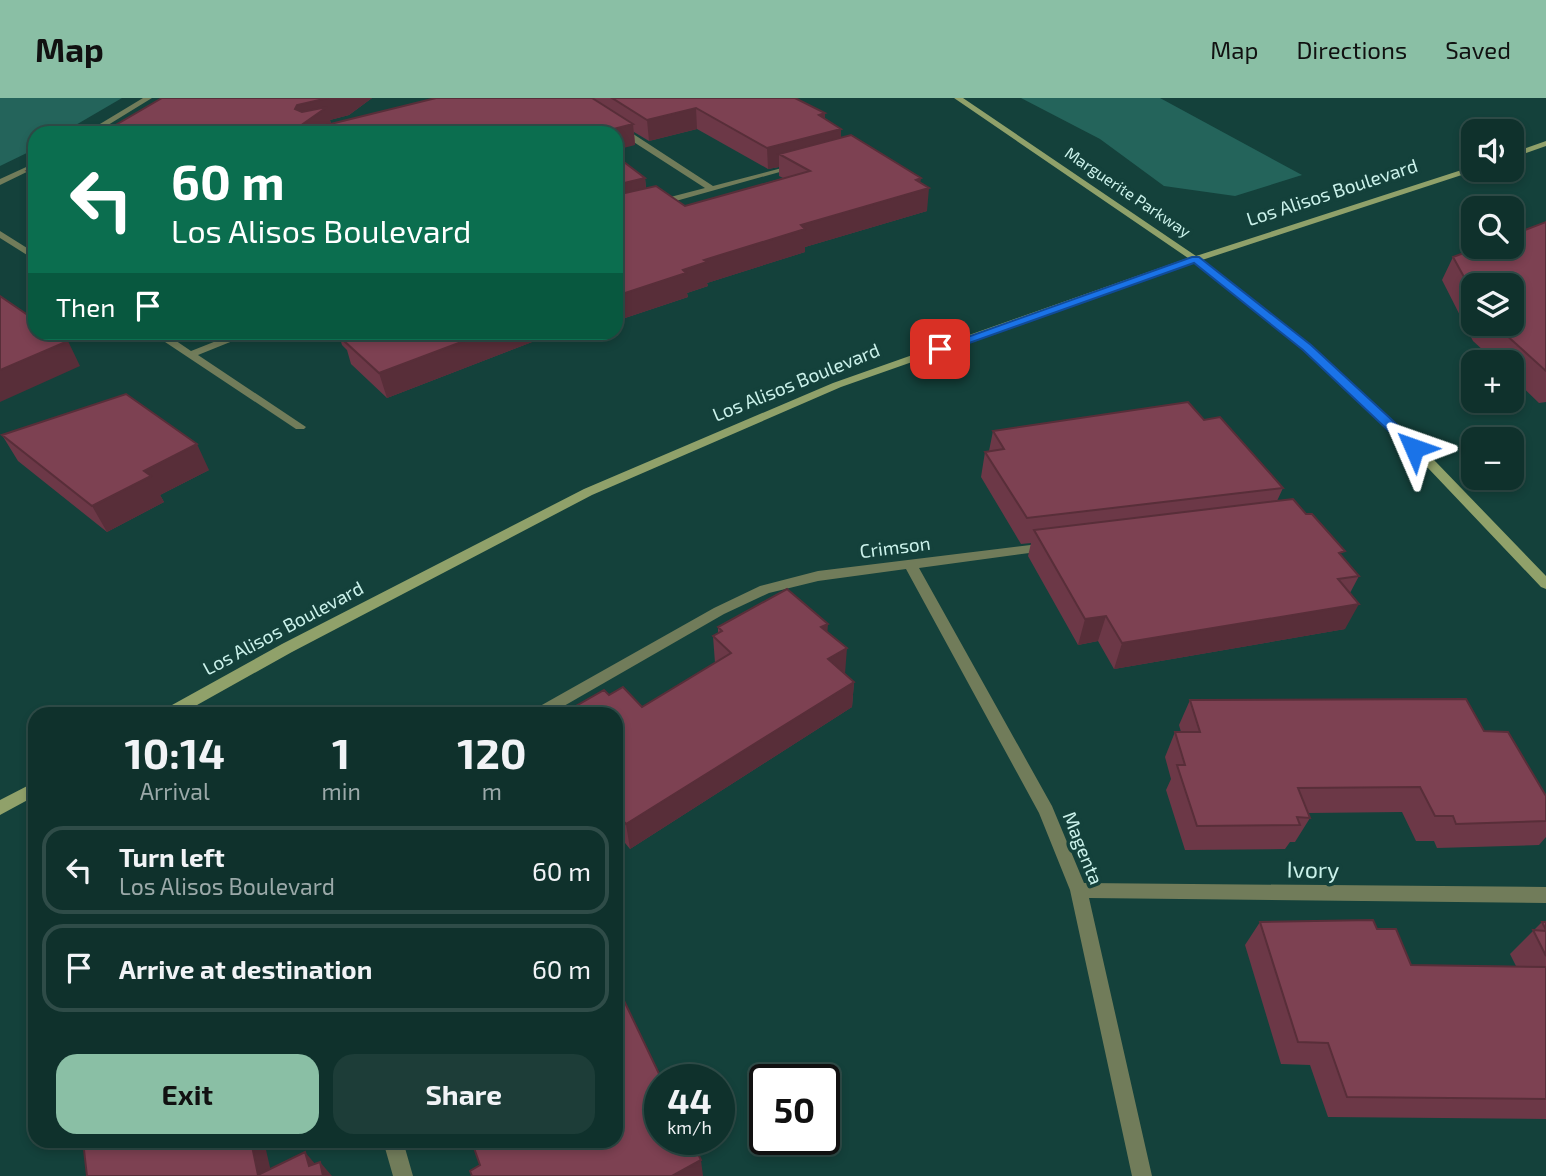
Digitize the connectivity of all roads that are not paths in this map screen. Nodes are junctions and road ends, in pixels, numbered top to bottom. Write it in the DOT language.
graph roads {
  1 [pos="148,98"];
  2 [pos="958,98"];
  3 [pos="606,120"];
  4 [pos="101,126"];
  5 [pos="615,126"];
  6 [pos="623,131"];
  7 [pos="1546,143"];
  8 [pos="1524,151"];
  9 [pos="801,165"];
  10 [pos="28,168"];
  11 [pos="1461,172"];
  12 [pos="0,182"];
  13 [pos="711,188"];
  14 [pos="650,205"];
  15 [pos="0,234"];
  16 [pos="28,252"];
  17 [pos="1195,259"];
  18 [pos="167,340"];
  19 [pos="229,340"];
  20 [pos="190,355"];
  21 [pos="300,427"];
  22 [pos="1059,546"];
  23 [pos="910,564"];
  24 [pos="1546,584"];
  25 [pos="181,707"];
  26 [pos="550,707"];
  27 [pos="28,792"];
  28 [pos="0,808"];
  29 [pos="1079,890"];
  30 [pos="1546,895"];
  31 [pos="395,1148"];
  32 [pos="403,1176"];
  33 [pos="1142,1176"];
  1 -- 4 [label="street"];
  2 -- 17 [label="main road, Marguerite Parkway"];
  3 -- 5 [label="street"];
  6 -- 13 [label="street"];
  7 -- 8 [label="main road"];
  9 -- 13 [label="street"];
  10 -- 12 [label="street"];
  11 -- 17 [label="main road, Los Alisos Boulevard"];
  13 -- 14 [label="street"];
  15 -- 16 [label="street"];
  17 -- 24 [label="main road, Marguerite Parkway"];
  17 -- 25 [label="main road, Los Alisos Boulevard"];
  18 -- 20 [label="street"];
  19 -- 20 [label="street"];
  20 -- 21 [label="street"];
  22 -- 23 [label="street, Crimson"];
  23 -- 26 [label="street, Crimson"];
  23 -- 29 [label="street, Magenta"];
  27 -- 28 [label="main road"];
  29 -- 30 [label="street, Ivory"];
  29 -- 33 [label="street, Magenta"];
  31 -- 32 [label="street"];
}
